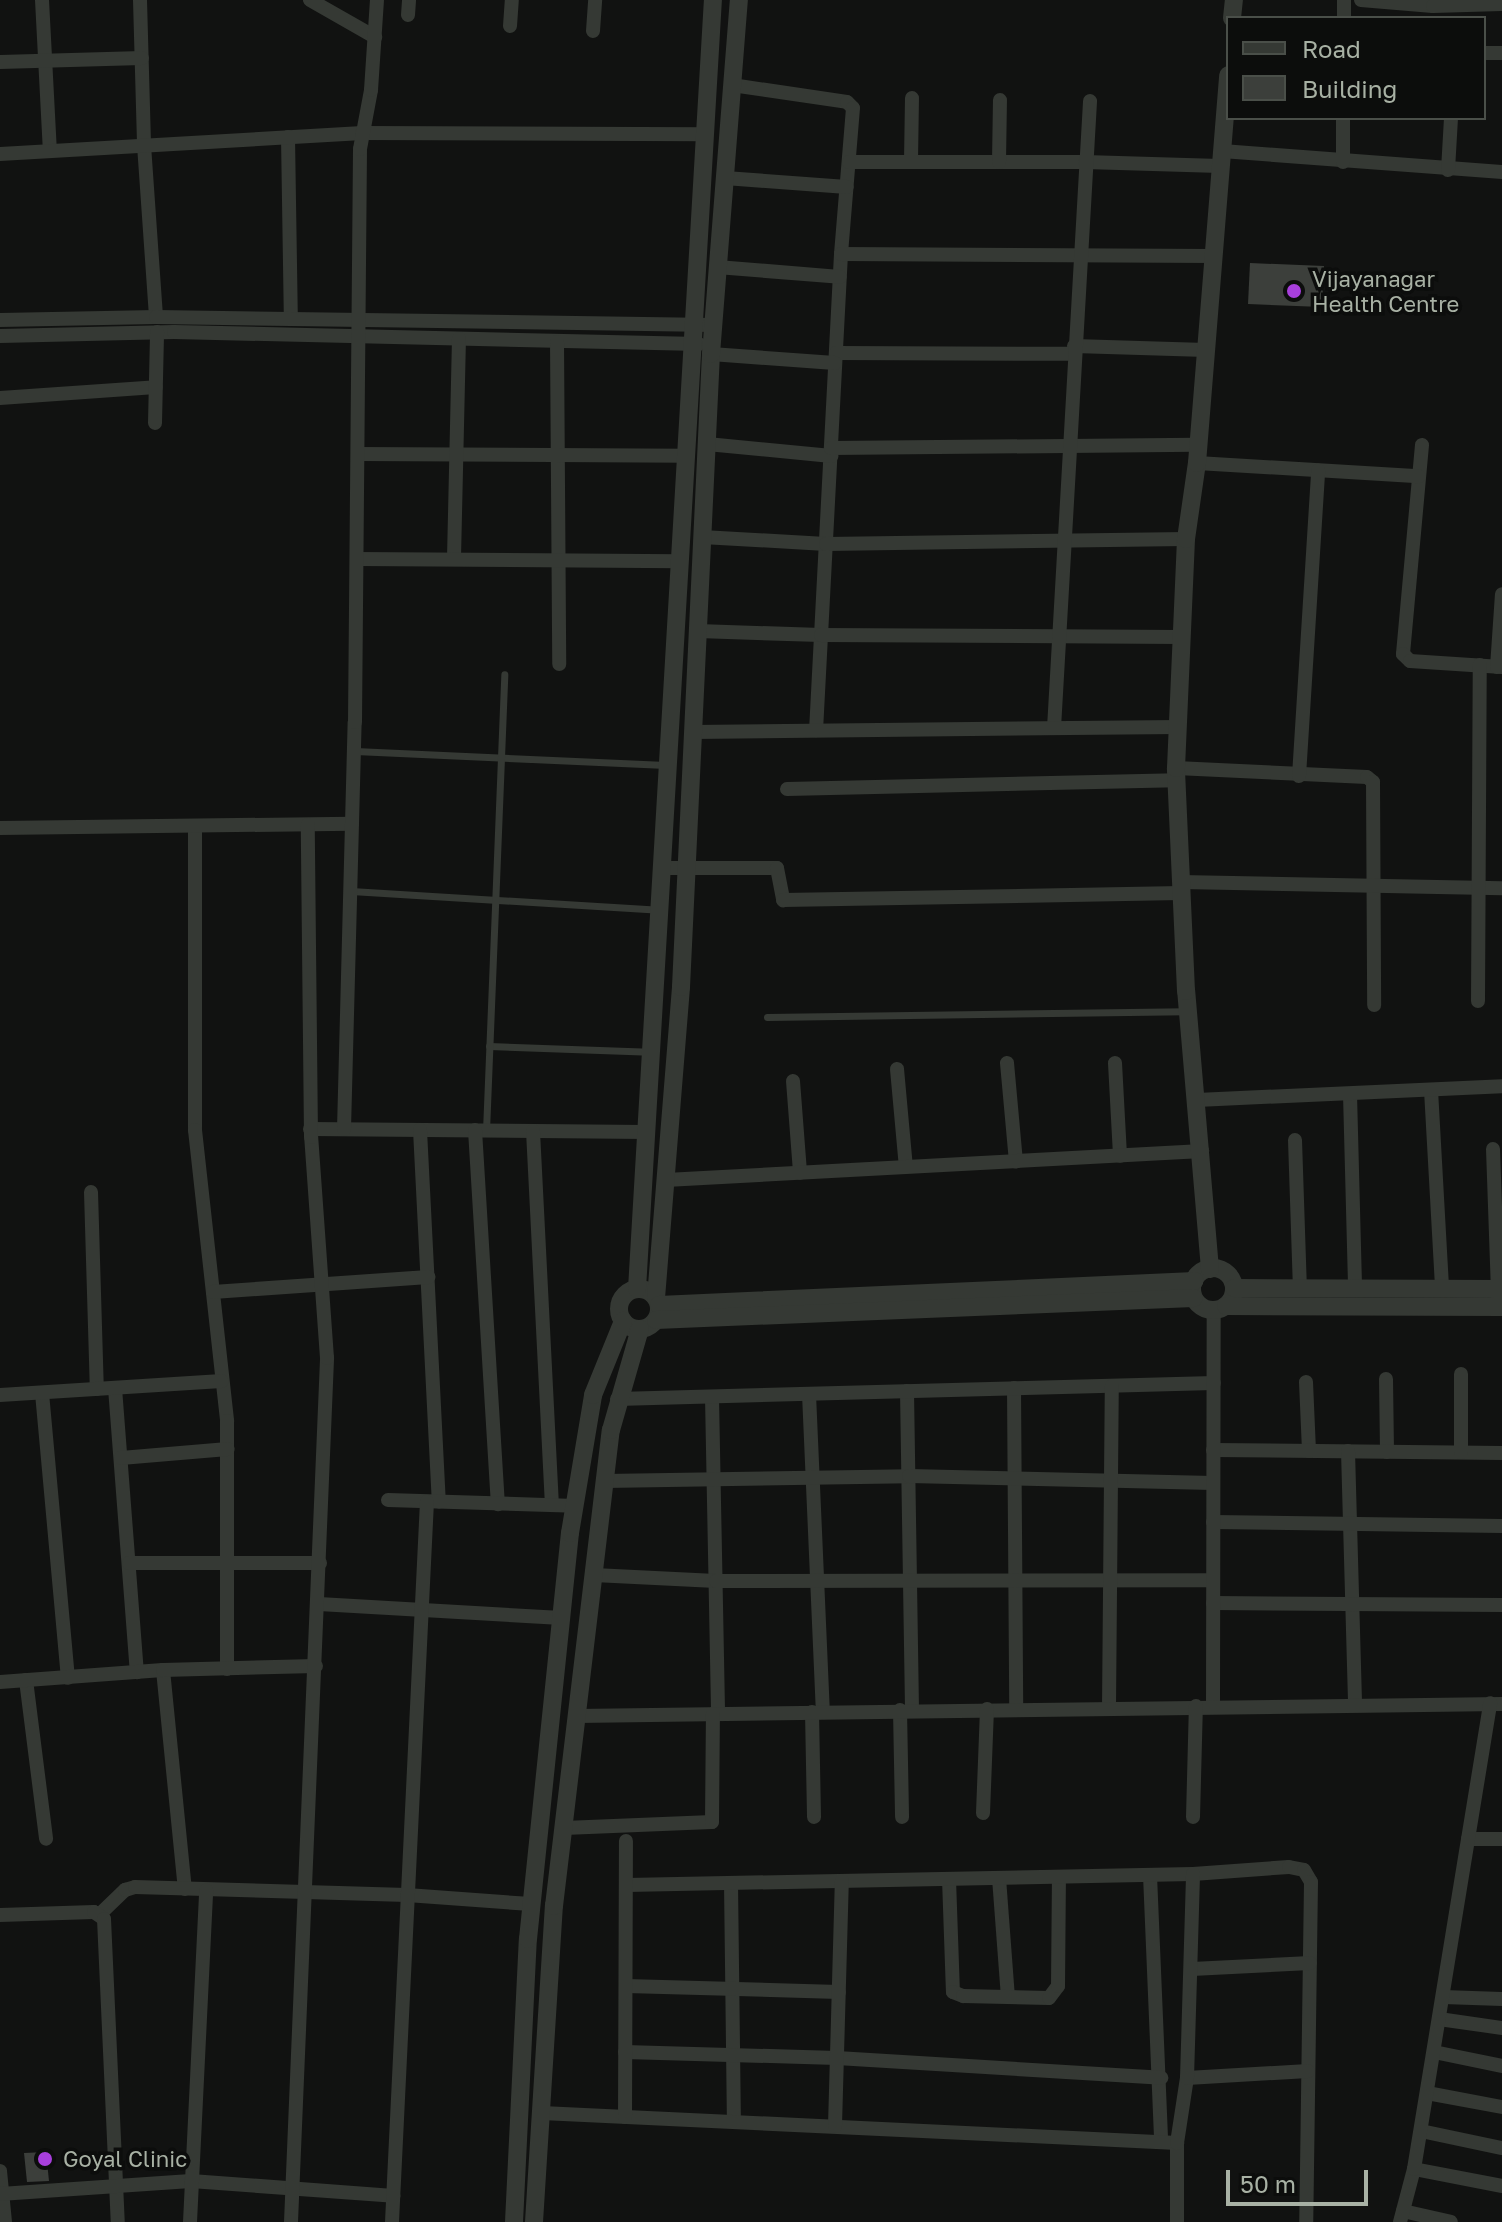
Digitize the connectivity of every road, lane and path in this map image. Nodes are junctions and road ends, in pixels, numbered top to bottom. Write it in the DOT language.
graph roads {
  1 [pos="42,0"];
  2 [pos="140,0"];
  3 [pos="310,0"];
  4 [pos="377,0"];
  5 [pos="512,0"];
  6 [pos="595,0"];
  7 [pos="713,0"];
  8 [pos="739,0"];
  9 [pos="1361,0"];
  10 [pos="1422,3"];
  11 [pos="1500,3"];
  12 [pos="1456,12"];
  13 [pos="510,26"];
  14 [pos="593,31"];
  15 [pos="375,37"];
  16 [pos="142,58"];
  17 [pos="0,62"];
  18 [pos="46,62"];
  19 [pos="732,85"];
  20 [pos="912,98"];
  21 [pos="1226,99"];
  22 [pos="1000,100"];
  23 [pos="1090,101"];
  24 [pos="1343,120"];
  25 [pos="1451,120"];
  26 [pos="362,133"];
  27 [pos="705,134"];
  28 [pos="288,137"];
  29 [pos="144,145"];
  30 [pos="50,151"];
  31 [pos="0,154"];
  32 [pos="1221,158"];
  33 [pos="911,161"];
  34 [pos="849,162"];
  35 [pos="999,162"];
  36 [pos="1085,162"];
  37 [pos="1343,162"];
  38 [pos="1448,170"];
  39 [pos="1502,172"];
  40 [pos="725,178"];
  41 [pos="847,187"];
  42 [pos="841,254"];
  43 [pos="1213,256"];
  44 [pos="1079,258"];
  45 [pos="717,267"];
  46 [pos="840,277"];
  47 [pos="156,317"];
  48 [pos="291,318"];
  49 [pos="359,319"];
  50 [pos="0,320"];
  51 [pos="693,324"];
  52 [pos="157,332"];
  53 [pos="0,336"];
  54 [pos="359,337"];
  55 [pos="459,339"];
  56 [pos="712,341"];
  57 [pos="557,342"];
  58 [pos="692,345"];
  59 [pos="1074,350"];
  60 [pos="1206,350"];
  61 [pos="836,358"];
  62 [pos="156,387"];
  63 [pos="0,398"];
  64 [pos="155,423"];
  65 [pos="707,444"];
  66 [pos="1069,445"];
  67 [pos="1422,445"];
  68 [pos="831,452"];
  69 [pos="358,454"];
  70 [pos="457,454"];
  71 [pos="558,454"];
  72 [pos="1196,454"];
  73 [pos="686,456"];
  74 [pos="1318,471"];
  75 [pos="1419,476"];
  76 [pos="702,537"];
  77 [pos="1064,538"];
  78 [pos="1186,539"];
  79 [pos="826,544"];
  80 [pos="454,558"];
  81 [pos="559,558"];
  82 [pos="357,559"];
  83 [pos="680,561"];
  84 [pos="1502,594"];
  85 [pos="698,631"];
  86 [pos="821,635"];
  87 [pos="1059,636"];
  88 [pos="1181,637"];
  89 [pos="559,664"];
  90 [pos="1480,665"];
  91 [pos="1499,667"];
  92 [pos="504,674"];
  93 [pos="1179,727"];
  94 [pos="1054,728"];
  95 [pos="816,730"];
  96 [pos="693,732"];
  97 [pos="354,751"];
  98 [pos="501,757"];
  99 [pos="668,766"];
  100 [pos="1176,774"];
  101 [pos="1299,776"];
  102 [pos="787,789"];
  103 [pos="352,824"];
  104 [pos="308,825"];
  105 [pos="195,826"];
  106 [pos="0,828"];
  107 [pos="687,867"];
  108 [pos="662,868"];
  109 [pos="1374,886"];
  110 [pos="1476,887"];
  111 [pos="1181,888"];
  112 [pos="1502,888"];
  113 [pos="351,891"];
  114 [pos="495,902"];
  115 [pos="660,910"];
  116 [pos="1478,1001"];
  117 [pos="1374,1005"];
  118 [pos="1188,1011"];
  119 [pos="767,1017"];
  120 [pos="489,1046"];
  121 [pos="651,1052"];
  122 [pos="1007,1063"];
  123 [pos="1115,1063"];
  124 [pos="897,1069"];
  125 [pos="793,1081"];
  126 [pos="1502,1086"];
  127 [pos="1431,1090"];
  128 [pos="1350,1094"];
  129 [pos="1197,1100"];
  130 [pos="310,1129"];
  131 [pos="344,1129"];
  132 [pos="420,1130"];
  133 [pos="480,1130"];
  134 [pos="533,1131"];
  135 [pos="646,1132"];
  136 [pos="1295,1140"];
  137 [pos="1493,1149"];
  138 [pos="1202,1151"];
  139 [pos="1120,1156"];
  140 [pos="1016,1162"];
  141 [pos="906,1167"];
  142 [pos="800,1173"];
  143 [pos="666,1180"];
  144 [pos="91,1192"];
  145 [pos="1210,1269"];
  146 [pos="428,1277"];
  147 [pos="322,1284"];
  148 [pos="1234,1288"];
  149 [pos="1300,1288"];
  150 [pos="1355,1288"];
  151 [pos="637,1289"];
  152 [pos="1194,1289"];
  153 [pos="1442,1289"];
  154 [pos="213,1292"];
  155 [pos="1501,1295"];
  156 [pos="1220,1308"];
  157 [pos="647,1315"];
  158 [pos="1461,1374"];
  159 [pos="1386,1379"];
  160 [pos="222,1381"];
  161 [pos="1306,1382"];
  162 [pos="1214,1383"];
  163 [pos="1112,1386"];
  164 [pos="115,1388"];
  165 [pos="1014,1388"];
  166 [pos="97,1389"];
  167 [pos="907,1391"];
  168 [pos="42,1393"];
  169 [pos="809,1394"];
  170 [pos="0,1395"];
  171 [pos="712,1397"];
  172 [pos="617,1399"];
  173 [pos="228,1449"];
  174 [pos="1213,1450"];
  175 [pos="1309,1451"];
  176 [pos="1348,1451"];
  177 [pos="1387,1452"];
  178 [pos="1461,1452"];
  179 [pos="1502,1453"];
  180 [pos="121,1458"];
  181 [pos="909,1476"];
  182 [pos="813,1477"];
  183 [pos="714,1479"];
  184 [pos="1015,1479"];
  185 [pos="1111,1479"];
  186 [pos="605,1481"];
  187 [pos="1213,1483"];
  188 [pos="388,1500"];
  189 [pos="433,1502"];
  190 [pos="498,1504"];
  191 [pos="552,1505"];
  192 [pos="575,1506"];
  193 [pos="1213,1522"];
  194 [pos="1350,1524"];
  195 [pos="1502,1526"];
  196 [pos="227,1561"];
  197 [pos="129,1563"];
  198 [pos="320,1563"];
  199 [pos="594,1575"];
  200 [pos="911,1578"];
  201 [pos="817,1579"];
  202 [pos="1213,1580"];
  203 [pos="716,1581"];
  204 [pos="1110,1582"];
  205 [pos="1015,1583"];
  206 [pos="1213,1603"];
  207 [pos="319,1604"];
  208 [pos="1353,1604"];
  209 [pos="1502,1605"];
  210 [pos="422,1607"];
  211 [pos="562,1618"];
  212 [pos="316,1666"];
  213 [pos="227,1669"];
  214 [pos="163,1670"];
  215 [pos="137,1672"];
  216 [pos="68,1678"];
  217 [pos="26,1680"];
  218 [pos="0,1682"];
  219 [pos="1355,1704"];
  220 [pos="1496,1704"];
  221 [pos="1213,1705"];
  222 [pos="1196,1706"];
  223 [pos="1109,1707"];
  224 [pos="987,1709"];
  225 [pos="1016,1709"];
  226 [pos="906,1710"];
  227 [pos="818,1712"];
  228 [pos="716,1714"];
  229 [pos="577,1716"];
  230 [pos="983,1813"];
  231 [pos="814,1817"];
  232 [pos="902,1817"];
  233 [pos="1193,1817"];
  234 [pos="564,1828"];
  235 [pos="46,1839"];
  236 [pos="1468,1839"];
  237 [pos="1502,1839"];
  238 [pos="626,1841"];
  239 [pos="1193,1874"];
  240 [pos="1150,1875"];
  241 [pos="1059,1877"];
  242 [pos="999,1878"];
  243 [pos="949,1879"];
  244 [pos="842,1881"];
  245 [pos="731,1883"];
  246 [pos="627,1885"];
  247 [pos="185,1889"];
  248 [pos="206,1890"];
  249 [pos="306,1894"];
  250 [pos="407,1895"];
  251 [pos="531,1904"];
  252 [pos="100,1914"];
  253 [pos="0,1915"];
  254 [pos="1310,1963"];
  255 [pos="1192,1969"];
  256 [pos="626,1986"];
  257 [pos="732,1988"];
  258 [pos="839,1992"];
  259 [pos="1008,1997"];
  260 [pos="1443,1997"];
  261 [pos="1502,1999"];
  262 [pos="1439,2019"];
  263 [pos="1502,2028"];
  264 [pos="625,2052"];
  265 [pos="1434,2052"];
  266 [pos="733,2053"];
  267 [pos="837,2058"];
  268 [pos="1502,2066"];
  269 [pos="1308,2071"];
  270 [pos="1161,2078"];
  271 [pos="1187,2078"];
  272 [pos="1427,2093"];
  273 [pos="1502,2107"];
  274 [pos="542,2113"];
  275 [pos="625,2117"];
  276 [pos="734,2121"];
  277 [pos="835,2126"];
  278 [pos="1421,2131"];
  279 [pos="1161,2142"];
  280 [pos="1177,2143"];
  281 [pos="1502,2148"];
  282 [pos="1414,2169"];
  283 [pos="0,2171"];
  284 [pos="191,2181"];
  285 [pos="116,2185"];
  286 [pos="1502,2186"];
  287 [pos="293,2187"];
  288 [pos="1,2194"];
  289 [pos="393,2196"];
  290 [pos="1401,2216"];
  291 [pos="5,2222"];
  292 [pos="118,2222"];
  293 [pos="190,2222"];
  294 [pos="291,2222"];
  295 [pos="392,2222"];
  296 [pos="514,2222"];
  297 [pos="534,2222"];
  298 [pos="1177,2222"];
  299 [pos="1306,2222"];
  300 [pos="1451,2222"];
  1 -- 18 [label="street"];
  2 -- 16 [label="street"];
  3 -- 15 [label="street"];
  4 -- 15 [label="street"];
  5 -- 13 [label="street"];
  6 -- 14 [label="street"];
  7 -- 27 [label="street"];
  8 -- 19 [label="street"];
  9 -- 10 [label="street"];
  10 -- 12 [label="street"];
  11 -- 12 [label="street"];
  15 -- 26 [label="street"];
  16 -- 18 [label="street"];
  16 -- 29 [label="street"];
  17 -- 18 [label="street"];
  18 -- 30 [label="street"];
  19 -- 34 [label="street"];
  19 -- 40 [label="street"];
  20 -- 33 [label="street"];
  21 -- 32 [label="street"];
  22 -- 35 [label="street"];
  23 -- 36 [label="street"];
  24 -- 37 [label="street"];
  25 -- 38 [label="street"];
  26 -- 27 [label="street"];
  26 -- 28 [label="street"];
  26 -- 49 [label="street"];
  27 -- 51 [label="street"];
  28 -- 29 [label="street"];
  28 -- 48 [label="street"];
  29 -- 30 [label="street"];
  29 -- 47 [label="street"];
  30 -- 31 [label="street"];
  32 -- 36 [label="street"];
  32 -- 37 [label="street"];
  32 -- 43 [label="street"];
  33 -- 34 [label="street"];
  33 -- 35 [label="street"];
  34 -- 41 [label="street"];
  35 -- 36 [label="street"];
  36 -- 44 [label="street"];
  37 -- 38 [label="street"];
  38 -- 39 [label="street"];
  40 -- 41 [label="street"];
  40 -- 45 [label="street"];
  41 -- 42 [label="street"];
  42 -- 44 [label="street"];
  42 -- 46 [label="street"];
  43 -- 44 [label="street"];
  43 -- 60 [label="street"];
  44 -- 59 [label="street"];
  45 -- 46 [label="street"];
  45 -- 56 [label="street"];
  46 -- 61 [label="street"];
  47 -- 48 [label="street"];
  47 -- 50 [label="street"];
  48 -- 49 [label="street"];
  49 -- 51 [label="street"];
  49 -- 54 [label="street"];
  51 -- 56 [label="street"];
  51 -- 58 [label="street"];
  52 -- 53 [label="street"];
  52 -- 54 [label="street"];
  52 -- 62 [label="street"];
  54 -- 55 [label="street"];
  54 -- 69 [label="street"];
  55 -- 57 [label="street"];
  55 -- 70 [label="street"];
  56 -- 58 [label="street"];
  56 -- 61 [label="street"];
  56 -- 65 [label="street"];
  57 -- 58 [label="street"];
  57 -- 71 [label="street"];
  58 -- 73 [label="street"];
  59 -- 60 [label="street"];
  59 -- 61 [label="street"];
  59 -- 66 [label="street"];
  60 -- 72 [label="street"];
  61 -- 68 [label="street"];
  62 -- 63 [label="street"];
  62 -- 64 [label="street"];
  65 -- 68 [label="street"];
  65 -- 76 [label="street"];
  66 -- 68 [label="street"];
  66 -- 72 [label="street"];
  66 -- 77 [label="street"];
  67 -- 75 [label="street"];
  68 -- 79 [label="street"];
  69 -- 70 [label="street"];
  69 -- 82 [label="street"];
  70 -- 71 [label="street"];
  70 -- 80 [label="street"];
  71 -- 73 [label="street"];
  71 -- 81 [label="street"];
  72 -- 74 [label="street"];
  72 -- 78 [label="street"];
  73 -- 83 [label="street"];
  74 -- 75 [label="street"];
  74 -- 101 [label="street"];
  75 -- 90 [label="street"];
  76 -- 79 [label="street"];
  76 -- 85 [label="street"];
  77 -- 78 [label="street"];
  77 -- 79 [label="street"];
  77 -- 87 [label="street"];
  78 -- 88 [label="street"];
  79 -- 86 [label="street"];
  80 -- 81 [label="street"];
  80 -- 82 [label="street"];
  81 -- 83 [label="street"];
  81 -- 89 [label="street"];
  82 -- 97 [label="street"];
  83 -- 99 [label="street"];
  84 -- 91 [label="street"];
  85 -- 86 [label="street"];
  85 -- 96 [label="street"];
  86 -- 87 [label="street"];
  86 -- 95 [label="street"];
  87 -- 88 [label="street"];
  87 -- 94 [label="street"];
  88 -- 93 [label="street"];
  90 -- 91 [label="street"];
  90 -- 110 [label="street"];
  92 -- 98 [label="lane"];
  93 -- 94 [label="street"];
  93 -- 100 [label="street"];
  94 -- 95 [label="street"];
  95 -- 96 [label="street"];
  96 -- 107 [label="street"];
  97 -- 98 [label="lane"];
  97 -- 103 [label="street"];
  98 -- 99 [label="lane"];
  98 -- 114 [label="lane"];
  99 -- 108 [label="street"];
  100 -- 101 [label="street"];
  100 -- 102 [label="street"];
  100 -- 111 [label="street"];
  101 -- 109 [label="street"];
  103 -- 104 [label="street"];
  103 -- 113 [label="street"];
  104 -- 105 [label="street"];
  104 -- 130 [label="street"];
  105 -- 106 [label="street"];
  105 -- 154 [label="street"];
  107 -- 108 [label="street"];
  107 -- 111 [label="street"];
  107 -- 143 [label="street"];
  108 -- 115 [label="street"];
  109 -- 110 [label="street"];
  109 -- 111 [label="street"];
  109 -- 117 [label="street"];
  110 -- 112 [label="street"];
  110 -- 116 [label="street"];
  111 -- 118 [label="street"];
  113 -- 114 [label="lane"];
  113 -- 131 [label="street"];
  114 -- 115 [label="lane"];
  114 -- 120 [label="lane"];
  115 -- 121 [label="street"];
  118 -- 119 [label="lane"];
  118 -- 129 [label="street"];
  120 -- 121 [label="lane"];
  120 -- 133 [label="lane"];
  121 -- 135 [label="street"];
  122 -- 140 [label="street"];
  123 -- 139 [label="street"];
  124 -- 141 [label="street"];
  125 -- 142 [label="street"];
  126 -- 127 [label="street"];
  127 -- 128 [label="street"];
  127 -- 153 [label="street"];
  128 -- 129 [label="street"];
  128 -- 150 [label="street"];
  129 -- 138 [label="street"];
  130 -- 131 [label="street"];
  130 -- 147 [label="street"];
  131 -- 132 [label="street"];
  132 -- 133 [label="street"];
  132 -- 146 [label="street"];
  133 -- 134 [label="street"];
  133 -- 190 [label="street"];
  134 -- 135 [label="street"];
  134 -- 191 [label="street"];
  135 -- 151 [label="street"];
  136 -- 149 [label="street"];
  137 -- 155 [label="street"];
  138 -- 139 [label="street"];
  138 -- 145 [label="street"];
  139 -- 140 [label="street"];
  140 -- 141 [label="street"];
  141 -- 142 [label="street"];
  142 -- 143 [label="street"];
  143 -- 157 [label="street"];
  144 -- 166 [label="street"];
  145 -- 148 [label="street"];
  145 -- 152 [label="street"];
  146 -- 147 [label="street"];
  146 -- 189 [label="street"];
  147 -- 154 [label="street"];
  147 -- 198 [label="street"];
  148 -- 149 [label="street"];
  148 -- 156 [label="street"];
  149 -- 150 [label="street"];
  150 -- 153 [label="street"];
  151 -- 157 [label="street"];
  151 -- 157 [label="street"];
  152 -- 156 [label="street"];
  152 -- 157 [label="street"];
  153 -- 155 [label="street"];
  154 -- 160 [label="street"];
  155 -- 156 [label="street"];
  156 -- 162 [label="street"];
  157 -- 172 [label="street"];
  157 -- 192 [label="street"];
  158 -- 178 [label="street"];
  159 -- 177 [label="street"];
  160 -- 164 [label="street"];
  160 -- 173 [label="street"];
  161 -- 175 [label="street"];
  162 -- 163 [label="street"];
  162 -- 174 [label="street"];
  163 -- 165 [label="street"];
  163 -- 185 [label="street"];
  164 -- 166 [label="street"];
  164 -- 180 [label="street"];
  165 -- 167 [label="street"];
  165 -- 184 [label="street"];
  166 -- 168 [label="street"];
  167 -- 169 [label="street"];
  167 -- 181 [label="street"];
  168 -- 170 [label="street"];
  168 -- 216 [label="street"];
  169 -- 171 [label="street"];
  169 -- 182 [label="street"];
  171 -- 172 [label="street"];
  171 -- 183 [label="street"];
  172 -- 186 [label="street"];
  173 -- 180 [label="street"];
  173 -- 196 [label="street"];
  174 -- 175 [label="street"];
  174 -- 187 [label="street"];
  175 -- 176 [label="street"];
  176 -- 177 [label="street"];
  176 -- 194 [label="street"];
  177 -- 178 [label="street"];
  178 -- 179 [label="street"];
  180 -- 197 [label="street"];
  181 -- 182 [label="street"];
  181 -- 184 [label="street"];
  181 -- 200 [label="street"];
  182 -- 183 [label="street"];
  182 -- 201 [label="street"];
  183 -- 186 [label="street"];
  183 -- 203 [label="street"];
  184 -- 185 [label="street"];
  184 -- 205 [label="street"];
  185 -- 187 [label="street"];
  185 -- 204 [label="street"];
  186 -- 199 [label="street"];
  187 -- 193 [label="street"];
  188 -- 189 [label="street"];
  189 -- 190 [label="street"];
  189 -- 210 [label="street"];
  190 -- 191 [label="street"];
  191 -- 192 [label="street"];
  192 -- 211 [label="street"];
  193 -- 194 [label="street"];
  193 -- 202 [label="street"];
  194 -- 195 [label="street"];
  194 -- 208 [label="street"];
  196 -- 197 [label="street"];
  196 -- 198 [label="street"];
  196 -- 213 [label="street"];
  197 -- 215 [label="street"];
  198 -- 207 [label="street"];
  199 -- 203 [label="street"];
  199 -- 229 [label="street"];
  200 -- 201 [label="street"];
  200 -- 205 [label="street"];
  200 -- 226 [label="street"];
  201 -- 203 [label="street"];
  201 -- 227 [label="street"];
  202 -- 204 [label="street"];
  202 -- 206 [label="street"];
  203 -- 228 [label="street"];
  204 -- 205 [label="street"];
  204 -- 223 [label="street"];
  205 -- 225 [label="street"];
  206 -- 208 [label="street"];
  206 -- 221 [label="street"];
  207 -- 210 [label="street"];
  207 -- 212 [label="street"];
  208 -- 209 [label="street"];
  208 -- 219 [label="street"];
  210 -- 211 [label="street"];
  210 -- 250 [label="street"];
  211 -- 251 [label="street"];
  212 -- 213 [label="street"];
  212 -- 249 [label="street"];
  213 -- 214 [label="street"];
  214 -- 215 [label="street"];
  214 -- 247 [label="street"];
  215 -- 216 [label="street"];
  216 -- 217 [label="street"];
  217 -- 218 [label="street"];
  217 -- 235 [label="street"];
  219 -- 220 [label="street"];
  219 -- 221 [label="street"];
  220 -- 236 [label="street"];
  221 -- 222 [label="street"];
  222 -- 223 [label="street"];
  222 -- 233 [label="street"];
  223 -- 225 [label="street"];
  224 -- 225 [label="street"];
  224 -- 226 [label="street"];
  224 -- 230 [label="street"];
  226 -- 227 [label="street"];
  226 -- 232 [label="street"];
  227 -- 228 [label="street"];
  227 -- 231 [label="street"];
  228 -- 229 [label="street"];
  228 -- 234 [label="street"];
  229 -- 234 [label="street"];
  234 -- 274 [label="street"];
  236 -- 237 [label="street"];
  236 -- 260 [label="street"];
  238 -- 246 [label="street"];
  239 -- 240 [label="street"];
  239 -- 254 [label="street"];
  239 -- 255 [label="street"];
  240 -- 241 [label="street"];
  240 -- 270 [label="street"];
  241 -- 242 [label="street"];
  241 -- 259 [label="street"];
  242 -- 243 [label="street"];
  242 -- 259 [label="street"];
  243 -- 244 [label="street"];
  243 -- 259 [label="street"];
  244 -- 245 [label="street"];
  244 -- 258 [label="street"];
  245 -- 246 [label="street"];
  245 -- 257 [label="street"];
  246 -- 256 [label="street"];
  247 -- 248 [label="street"];
  247 -- 252 [label="street"];
  248 -- 249 [label="street"];
  248 -- 284 [label="street"];
  249 -- 250 [label="street"];
  249 -- 287 [label="street"];
  250 -- 251 [label="street"];
  250 -- 289 [label="street"];
  251 -- 296 [label="street"];
  252 -- 253 [label="street"];
  252 -- 285 [label="street"];
  254 -- 255 [label="street"];
  254 -- 269 [label="street"];
  255 -- 271 [label="street"];
  256 -- 257 [label="street"];
  256 -- 264 [label="street"];
  257 -- 258 [label="street"];
  257 -- 266 [label="street"];
  258 -- 267 [label="street"];
  260 -- 261 [label="street"];
  260 -- 262 [label="street"];
  262 -- 263 [label="street"];
  262 -- 265 [label="street"];
  264 -- 266 [label="street"];
  264 -- 275 [label="street"];
  265 -- 268 [label="street"];
  265 -- 272 [label="street"];
  266 -- 267 [label="street"];
  266 -- 276 [label="street"];
  267 -- 270 [label="street"];
  267 -- 277 [label="street"];
  269 -- 271 [label="street"];
  269 -- 299 [label="street"];
  270 -- 279 [label="street"];
  271 -- 280 [label="street"];
  272 -- 273 [label="street"];
  272 -- 278 [label="street"];
  274 -- 275 [label="street"];
  274 -- 297 [label="street"];
  275 -- 276 [label="street"];
  276 -- 277 [label="street"];
  277 -- 279 [label="street"];
  278 -- 281 [label="street"];
  278 -- 282 [label="street"];
  279 -- 280 [label="street"];
  280 -- 298 [label="street"];
  282 -- 286 [label="street"];
  282 -- 290 [label="street"];
  283 -- 288 [label="street"];
  284 -- 285 [label="street"];
  284 -- 287 [label="street"];
  284 -- 293 [label="street"];
  285 -- 288 [label="street"];
  285 -- 292 [label="street"];
  287 -- 289 [label="street"];
  287 -- 294 [label="street"];
  288 -- 291 [label="street"];
  289 -- 295 [label="street"];
  290 -- 300 [label="street"];
}
